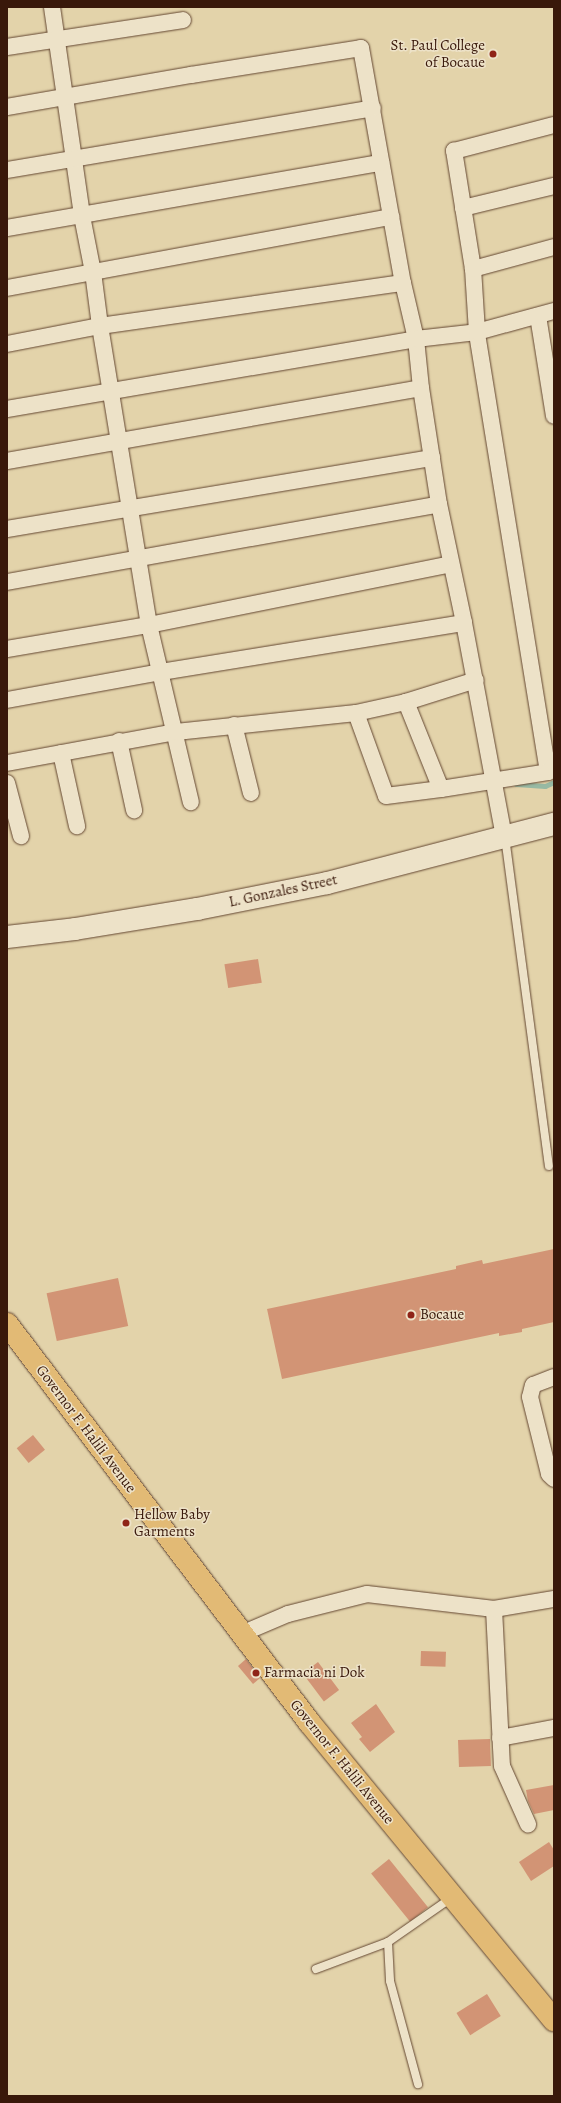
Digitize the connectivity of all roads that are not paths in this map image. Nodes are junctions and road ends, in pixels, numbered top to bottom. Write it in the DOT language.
graph roads {
  1 [pos="52,7"];
  2 [pos="183,20"];
  3 [pos="57,40"];
  4 [pos="7,47"];
  5 [pos="64,97"];
  6 [pos="7,107"];
  7 [pos="373,108"];
  8 [pos="554,125"];
  9 [pos="73,159"];
  10 [pos="382,163"];
  11 [pos="7,170"];
  12 [pos="554,186"];
  13 [pos="463,208"];
  14 [pos="82,216"];
  15 [pos="391,217"];
  16 [pos="7,228"];
  17 [pos="554,247"];
  18 [pos="473,268"];
  19 [pos="93,272"];
  20 [pos="403,283"];
  21 [pos="7,288"];
  22 [pos="554,311"];
  23 [pos="538,316"];
  24 [pos="100,326"];
  25 [pos="477,332"];
  26 [pos="416,339"];
  27 [pos="7,344"];
  28 [pos="421,388"];
  29 [pos="112,391"];
  30 [pos="7,409"];
  31 [pos="554,416"];
  32 [pos="120,441"];
  33 [pos="432,458"];
  34 [pos="7,461"];
  35 [pos="439,504"];
  36 [pos="130,508"];
  37 [pos="7,529"];
  38 [pos="138,559"];
  39 [pos="451,564"];
  40 [pos="7,582"];
  41 [pos="464,623"];
  42 [pos="149,625"];
  43 [pos="7,649"];
  44 [pos="160,672"];
  45 [pos="476,680"];
  46 [pos="7,700"];
  47 [pos="406,702"];
  48 [pos="356,713"];
  49 [pos="234,725"];
  50 [pos="176,732"];
  51 [pos="119,741"];
  52 [pos="60,753"];
  53 [pos="7,763"];
  54 [pos="551,769"];
  55 [pos="495,780"];
  56 [pos="7,783"];
  57 [pos="441,789"];
  58 [pos="251,793"];
  59 [pos="191,802"];
  60 [pos="134,810"];
  61 [pos="554,824"];
  62 [pos="77,826"];
  63 [pos="21,836"];
  64 [pos="504,836"];
  65 [pos="7,937"];
  66 [pos="549,1166"];
  67 [pos="7,1324"];
  68 [pos="554,1377"];
  69 [pos="554,1479"];
  70 [pos="554,1599"];
  71 [pos="494,1609"];
  72 [pos="241,1634"];
  73 [pos="554,1728"];
  74 [pos="500,1738"];
  75 [pos="528,1824"];
  76 [pos="452,1897"];
  77 [pos="388,1942"];
  78 [pos="316,1968"];
  79 [pos="554,2020"];
  80 [pos="418,2084"];
  1 -- 3 [label="street"];
  2 -- 3 [label="street"];
  3 -- 4 [label="street"];
  3 -- 5 [label="street"];
  5 -- 6 [label="street"];
  5 -- 7 [label="street"];
  5 -- 9 [label="street"];
  7 -- 9 [label="street"];
  7 -- 10 [label="street"];
  8 -- 13 [label="street"];
  9 -- 11 [label="street"];
  9 -- 14 [label="street"];
  10 -- 14 [label="street"];
  10 -- 15 [label="street"];
  12 -- 13 [label="street"];
  13 -- 18 [label="street"];
  14 -- 16 [label="street"];
  14 -- 19 [label="street"];
  15 -- 19 [label="street"];
  15 -- 20 [label="street"];
  17 -- 18 [label="street"];
  18 -- 25 [label="street"];
  19 -- 21 [label="street"];
  19 -- 24 [label="street"];
  20 -- 24 [label="street"];
  20 -- 26 [label="street"];
  22 -- 23 [label="street"];
  23 -- 25 [label="street"];
  23 -- 31 [label="street"];
  24 -- 27 [label="street"];
  24 -- 29 [label="street"];
  25 -- 26 [label="street"];
  25 -- 54 [label="street"];
  26 -- 28 [label="street"];
  26 -- 29 [label="street"];
  28 -- 32 [label="street"];
  28 -- 33 [label="street"];
  29 -- 30 [label="street"];
  29 -- 32 [label="street"];
  32 -- 34 [label="street"];
  32 -- 36 [label="street"];
  33 -- 35 [label="street"];
  33 -- 36 [label="street"];
  35 -- 38 [label="street"];
  35 -- 39 [label="street"];
  36 -- 37 [label="street"];
  36 -- 38 [label="street"];
  38 -- 40 [label="street"];
  38 -- 42 [label="street"];
  39 -- 41 [label="street"];
  39 -- 42 [label="street"];
  41 -- 44 [label="street"];
  41 -- 45 [label="street"];
  42 -- 43 [label="street"];
  42 -- 44 [label="street"];
  44 -- 46 [label="street"];
  44 -- 50 [label="street"];
  45 -- 47 [label="street"];
  45 -- 55 [label="street"];
  47 -- 48 [label="street"];
  47 -- 57 [label="street"];
  48 -- 49 [label="street"];
  48 -- 57 [label="street"];
  49 -- 50 [label="street"];
  49 -- 58 [label="street"];
  50 -- 51 [label="street"];
  50 -- 59 [label="street"];
  51 -- 52 [label="street"];
  51 -- 60 [label="street"];
  52 -- 53 [label="street"];
  52 -- 62 [label="street"];
  54 -- 55 [label="street"];
  55 -- 57 [label="street"];
  55 -- 64 [label="street"];
  56 -- 63 [label="street"];
  61 -- 64 [label="street, L. Gonzales Street"];
  64 -- 65 [label="street, L. Gonzales Street"];
  64 -- 66 [label="lane"];
  67 -- 72 [label="main road, Governor F. Halili Avenue"];
  68 -- 69 [label="street"];
  70 -- 71 [label="street"];
  71 -- 72 [label="street"];
  71 -- 74 [label="street"];
  72 -- 76 [label="main road, Governor F. Halili Avenue"];
  73 -- 74 [label="street"];
  74 -- 75 [label="street"];
  76 -- 77 [label="lane"];
  76 -- 79 [label="main road, Governor F. Halili Avenue"];
  77 -- 78 [label="lane"];
  77 -- 80 [label="lane"];
}
